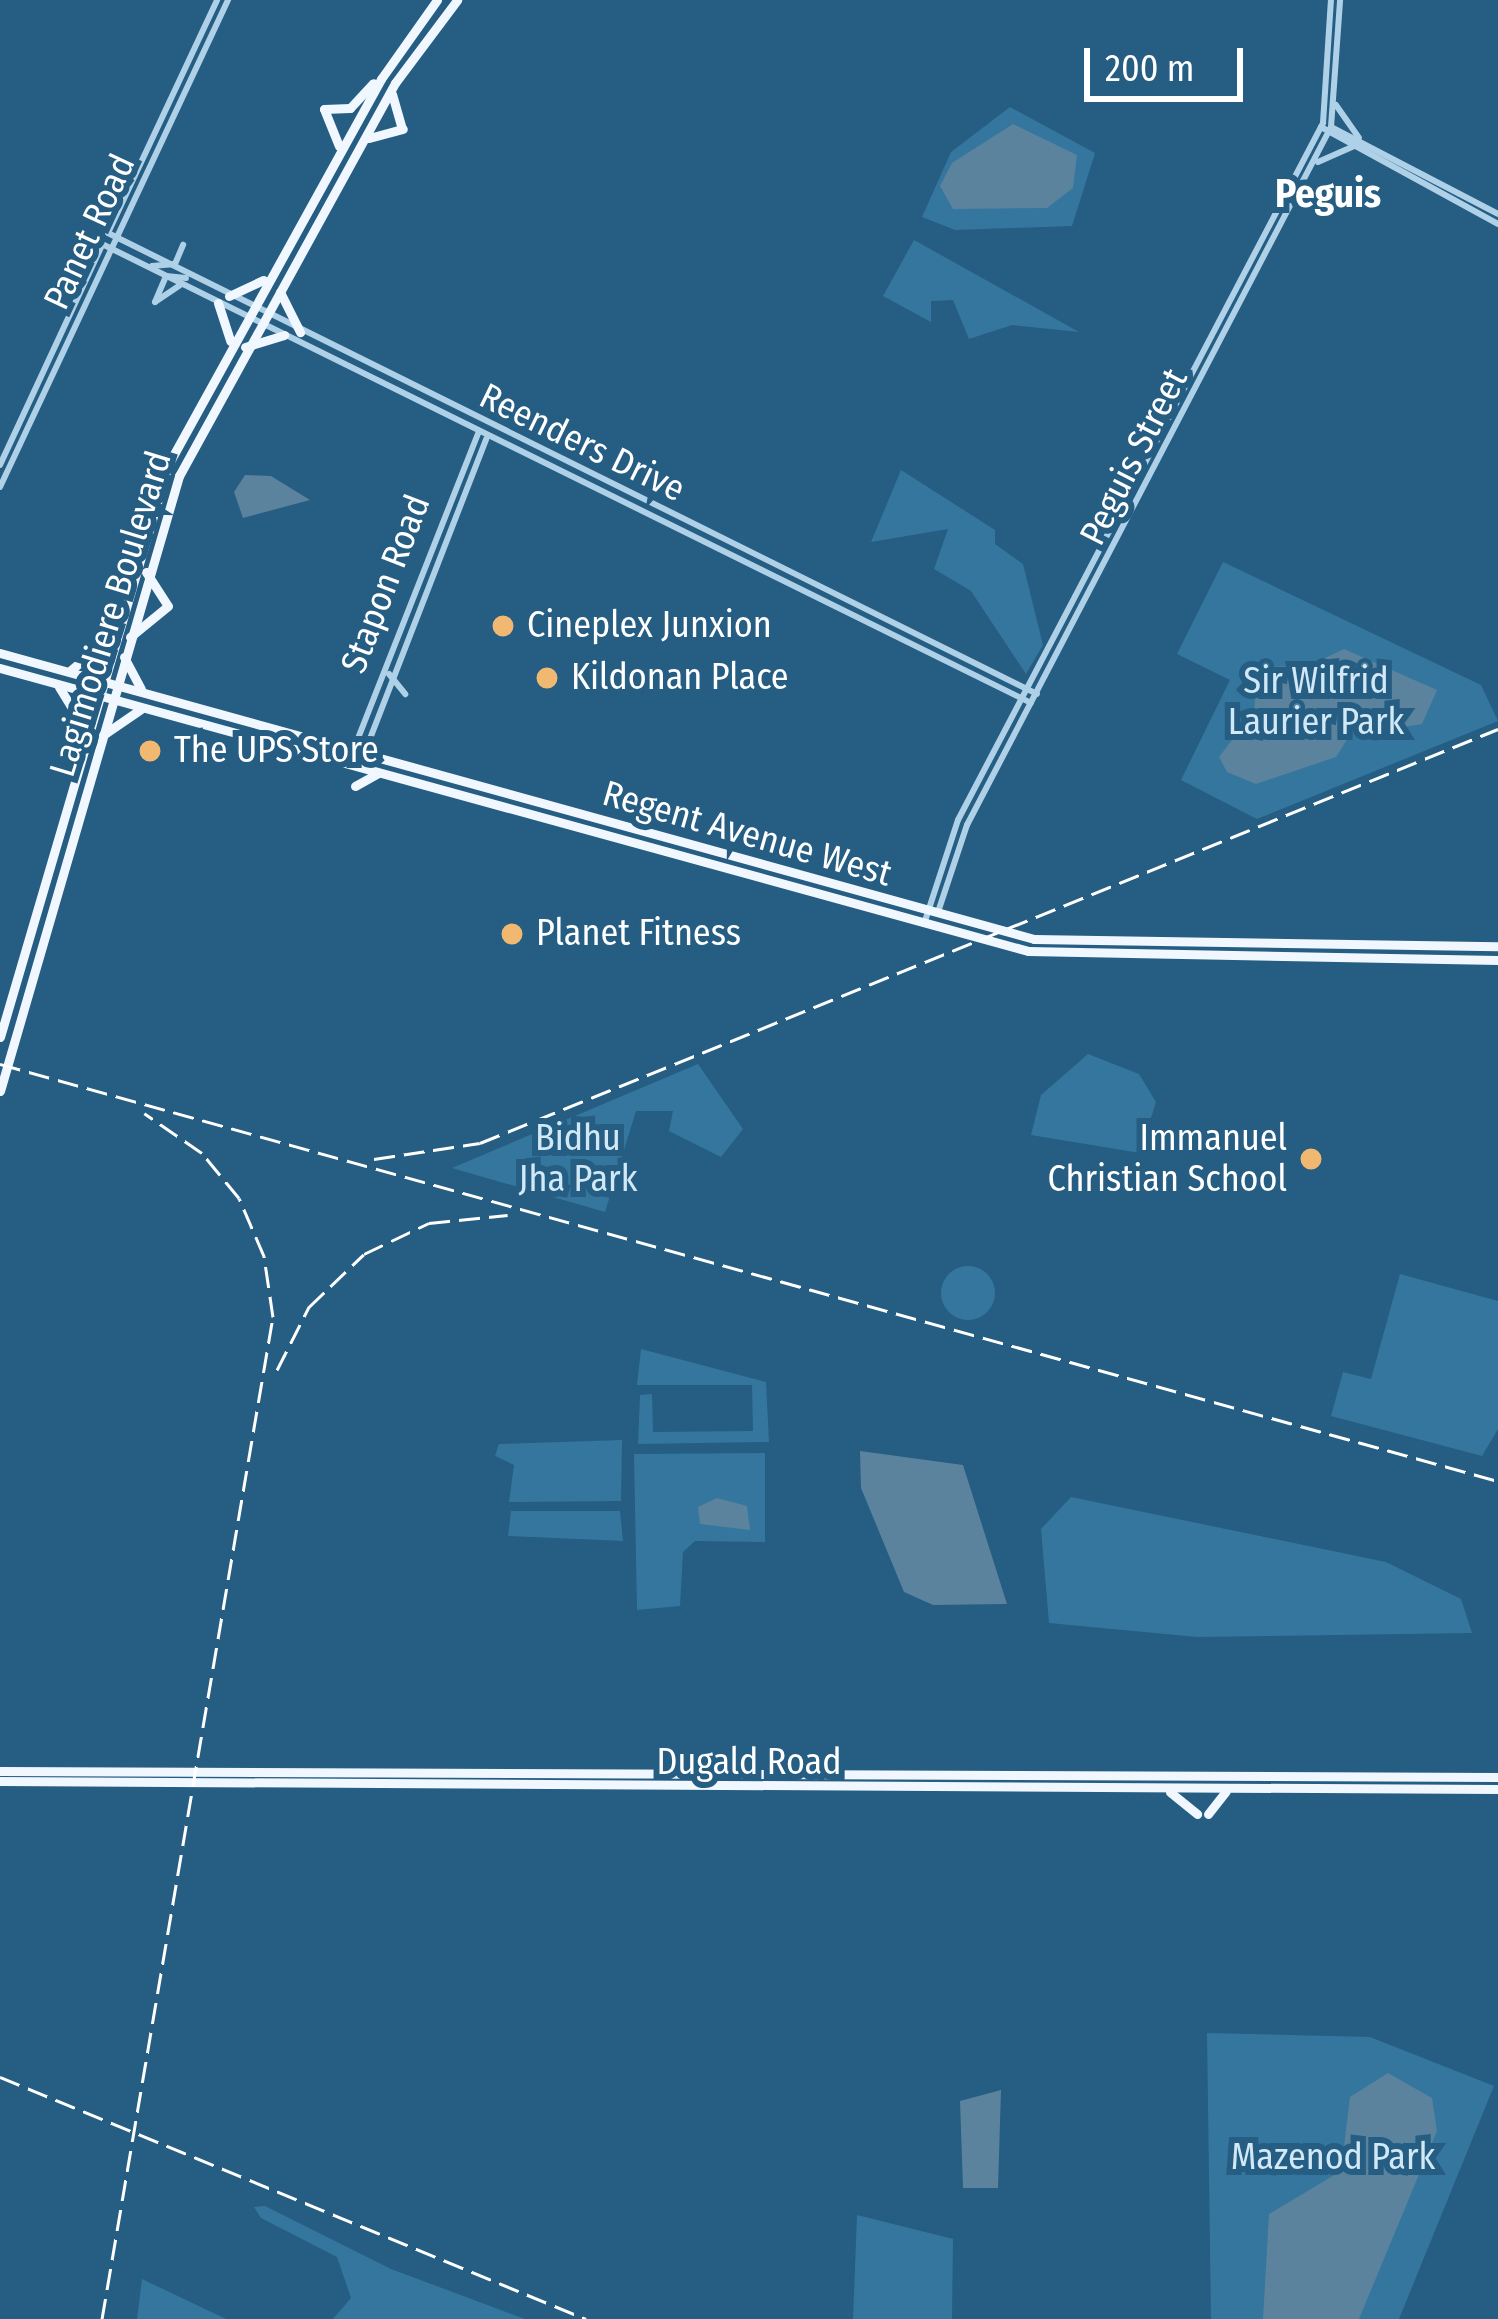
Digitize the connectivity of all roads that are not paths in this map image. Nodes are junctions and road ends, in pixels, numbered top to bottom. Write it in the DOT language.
graph roads {
  1 [pos="217,0"];
  2 [pos="228,0"];
  3 [pos="437,0"];
  4 [pos="457,0"];
  5 [pos="1336,0"];
  6 [pos="388,67"];
  7 [pos="395,83"];
  8 [pos="1336,102"];
  9 [pos="1326,127"];
  10 [pos="1361,146"];
  11 [pos="351,161"];
  12 [pos="334,162"];
  13 [pos="1312,169"];
  14 [pos="128,213"];
  15 [pos="1498,214"];
  16 [pos="1498,224"];
  17 [pos="108,232"];
  18 [pos="116,238"];
  19 [pos="102,244"];
  20 [pos="111,249"];
  21 [pos="140,250"];
  22 [pos="154,257"];
  23 [pos="136,261"];
  24 [pos="171,266"];
  25 [pos="271,272"];
  26 [pos="100,273"];
  27 [pos="166,276"];
  28 [pos="183,285"];
  29 [pos="280,286"];
  30 [pos="217,290"];
  31 [pos="230,296"];
  32 [pos="218,303"];
  33 [pos="249,312"];
  34 [pos="262,319"];
  35 [pos="300,332"];
  36 [pos="284,335"];
  37 [pos="230,345"];
  38 [pos="245,347"];
  39 [pos="394,386"];
  40 [pos="464,426"];
  41 [pos="480,430"];
  42 [pos="489,435"];
  43 [pos="471,448"];
  44 [pos="0,464"];
  45 [pos="1,483"];
  46 [pos="146,570"];
  47 [pos="416,573"];
  48 [pos="426,577"];
  49 [pos="115,626"];
  50 [pos="387,646"];
  51 [pos="124,649"];
  52 [pos="398,650"];
  53 [pos="0,653"];
  54 [pos="0,668"];
  55 [pos="66,671"];
  56 [pos="388,674"];
  57 [pos="100,681"];
  58 [pos="55,683"];
  59 [pos="114,684"];
  60 [pos="145,693"];
  61 [pos="95,694"];
  62 [pos="1030,696"];
  63 [pos="380,697"];
  64 [pos="110,699"];
  65 [pos="147,709"];
  66 [pos="267,727"];
  67 [pos="84,736"];
  68 [pos="264,741"];
  69 [pos="97,744"];
  70 [pos="359,752"];
  71 [pos="354,766"];
  72 [pos="378,772"];
  73 [pos="355,786"];
  74 [pos="550,807"];
  75 [pos="567,812"];
  76 [pos="534,815"];
  77 [pos="550,819"];
  78 [pos="616,826"];
  79 [pos="606,834"];
  80 [pos="648,842"];
  81 [pos="930,920"];
  82 [pos="1277,945"];
  83 [pos="1498,946"];
  84 [pos="1133,950"];
  85 [pos="1265,958"];
  86 [pos="1498,959"];
  87 [pos="0,1037"];
  88 [pos="1,1089"];
  89 [pos="0,1771"];
  90 [pos="193,1776"];
  91 [pos="207,1776"];
  92 [pos="1498,1778"];
  93 [pos="0,1780"];
  94 [pos="1159,1789"];
  95 [pos="1231,1789"];
  96 [pos="1498,1789"];
  1 -- 17 [label="street, Panet Road"];
  2 -- 14 [label="street, Panet Road"];
  3 -- 6 [label="main road, Lagimodiere Boulevard"];
  4 -- 7 [label="main road, Lagimodiere Boulevard"];
  5 -- 8 [label="street, Peguis Street"];
  5 -- 9 [label="street, Peguis Street"];
  6 -- 12 [label="main road, Lagimodiere Boulevard"];
  6 -- 12 [label="main road"];
  7 -- 11 [label="main road, Lagimodiere Boulevard"];
  7 -- 11 [label="main road"];
  8 -- 9 [label="street, Peguis Street"];
  8 -- 10 [label="street"];
  9 -- 10 [label="street"];
  9 -- 13 [label="street, Peguis Street"];
  9 -- 62 [label="street, Peguis Street"];
  10 -- 13 [label="street"];
  10 -- 15 [label="street"];
  10 -- 16 [label="street"];
  11 -- 29 [label="main road, Lagimodiere Boulevard"];
  12 -- 25 [label="main road, Lagimodiere Boulevard"];
  13 -- 62 [label="street, Peguis Street"];
  14 -- 18 [label="street, Panet Road"];
  14 -- 21 [label="street"];
  17 -- 18 [label="street, Reenders Drive"];
  17 -- 19 [label="street, Panet Road"];
  18 -- 20 [label="street, Panet Road"];
  18 -- 21 [label="street, Reenders Drive"];
  19 -- 20 [label="street, Reenders Drive"];
  19 -- 44 [label="street, Panet Road"];
  20 -- 23 [label="street, Reenders Drive"];
  20 -- 26 [label="street, Panet Road"];
  21 -- 22 [label="street, Reenders Drive"];
  22 -- 24 [label="street, Reenders Drive"];
  22 -- 24 [label="street"];
  23 -- 24 [label="street"];
  23 -- 26 [label="street"];
  23 -- 27 [label="street, Reenders Drive"];
  24 -- 30 [label="street, Reenders Drive"];
  25 -- 31 [label="main road"];
  25 -- 33 [label="main road, Lagimodiere Boulevard"];
  26 -- 45 [label="street, Panet Road"];
  27 -- 28 [label="street, Reenders Drive"];
  27 -- 28 [label="street"];
  27 -- 30 [label="street"];
  28 -- 32 [label="street, Reenders Drive"];
  29 -- 34 [label="main road, Lagimodiere Boulevard"];
  29 -- 35 [label="main road"];
  30 -- 31 [label="street, Reenders Drive"];
  31 -- 33 [label="street, Reenders Drive"];
  32 -- 33 [label="street, Reenders Drive"];
  32 -- 37 [label="main road"];
  33 -- 34 [label="street, Reenders Drive"];
  33 -- 37 [label="main road, Lagimodiere Boulevard"];
  34 -- 35 [label="street, Reenders Drive"];
  34 -- 36 [label="street, Reenders Drive"];
  34 -- 38 [label="main road, Lagimodiere Boulevard"];
  35 -- 39 [label="street, Reenders Drive"];
  36 -- 38 [label="main road"];
  36 -- 39 [label="street, Reenders Drive"];
  37 -- 49 [label="main road, Lagimodiere Boulevard"];
  38 -- 46 [label="main road, Lagimodiere Boulevard"];
  39 -- 40 [label="street, Reenders Drive"];
  39 -- 41 [label="street, Reenders Drive"];
  40 -- 41 [label="street, Reenders Drive"];
  40 -- 43 [label="street"];
  41 -- 42 [label="street, Reenders Drive"];
  41 -- 43 [label="street, Stapon Road"];
  42 -- 48 [label="street, Stapon Road"];
  42 -- 62 [label="street, Reenders Drive"];
  43 -- 47 [label="street, Stapon Road"];
  46 -- 51 [label="main road, Lagimodiere Boulevard"];
  46 -- 51 [label="main road"];
  47 -- 48 [label="street"];
  47 -- 50 [label="street, Stapon Road"];
  48 -- 52 [label="street, Stapon Road"];
  49 -- 55 [label="main road"];
  49 -- 57 [label="main road, Lagimodiere Boulevard"];
  50 -- 52 [label="street"];
  50 -- 70 [label="street, Stapon Road"];
  51 -- 59 [label="main road, Lagimodiere Boulevard"];
  51 -- 60 [label="main road"];
  52 -- 56 [label="street, Stapon Road"];
  53 -- 55 [label="main road, Regent Avenue West"];
  54 -- 58 [label="main road, Regent Avenue West"];
  55 -- 57 [label="main road, Regent Avenue West"];
  56 -- 63 [label="street, Stapon Road"];
  56 -- 63 [label="street"];
  57 -- 59 [label="main road, Regent Avenue West"];
  57 -- 61 [label="main road, Lagimodiere Boulevard"];
  58 -- 61 [label="main road, Regent Avenue West"];
  58 -- 67 [label="main road"];
  59 -- 60 [label="main road, Regent Avenue West"];
  59 -- 64 [label="main road, Lagimodiere Boulevard"];
  60 -- 66 [label="main road, Regent Avenue West"];
  61 -- 64 [label="main road, Regent Avenue West"];
  61 -- 67 [label="main road, Lagimodiere Boulevard"];
  62 -- 81 [label="street, Peguis Street"];
  63 -- 70 [label="street, Stapon Road"];
  64 -- 65 [label="main road, Regent Avenue West"];
  64 -- 69 [label="main road, Lagimodiere Boulevard"];
  65 -- 68 [label="main road, Regent Avenue West"];
  65 -- 69 [label="main road"];
  66 -- 68 [label="main road"];
  66 -- 70 [label="main road, Regent Avenue West"];
  67 -- 87 [label="main road, Lagimodiere Boulevard"];
  68 -- 71 [label="main road, Regent Avenue West"];
  69 -- 88 [label="main road, Lagimodiere Boulevard"];
  70 -- 71 [label="street, Stapon Road"];
  70 -- 74 [label="main road, Regent Avenue West"];
  71 -- 72 [label="main road, Regent Avenue West"];
  72 -- 73 [label="main road"];
  72 -- 76 [label="main road, Regent Avenue West"];
  74 -- 75 [label="main road, Regent Avenue West"];
  74 -- 76 [label="main road"];
  75 -- 77 [label="main road"];
  75 -- 78 [label="main road, Regent Avenue West"];
  76 -- 77 [label="main road, Regent Avenue West"];
  77 -- 79 [label="main road, Regent Avenue West"];
  78 -- 79 [label="main road"];
  78 -- 80 [label="main road, Regent Avenue West"];
  79 -- 80 [label="main road, Regent Avenue West"];
  80 -- 81 [label="main road, Regent Avenue West"];
  81 -- 84 [label="main road, Regent Avenue West"];
  82 -- 83 [label="main road, Regent Avenue West"];
  82 -- 84 [label="main road, Regent Avenue West"];
  82 -- 85 [label="main road"];
  84 -- 85 [label="main road, Regent Avenue West"];
  85 -- 86 [label="main road, Regent Avenue West"];
  89 -- 90 [label="main road, Dugald Road"];
  90 -- 91 [label="main road, Dugald Road"];
  90 -- 93 [label="main road, Dugald Road"];
  91 -- 92 [label="main road, Dugald Road"];
  91 -- 94 [label="main road, Dugald Road"];
  94 -- 95 [label="main road, Dugald Road"];
  94 -- 95 [label="main road"];
  95 -- 96 [label="main road, Dugald Road"];
}
